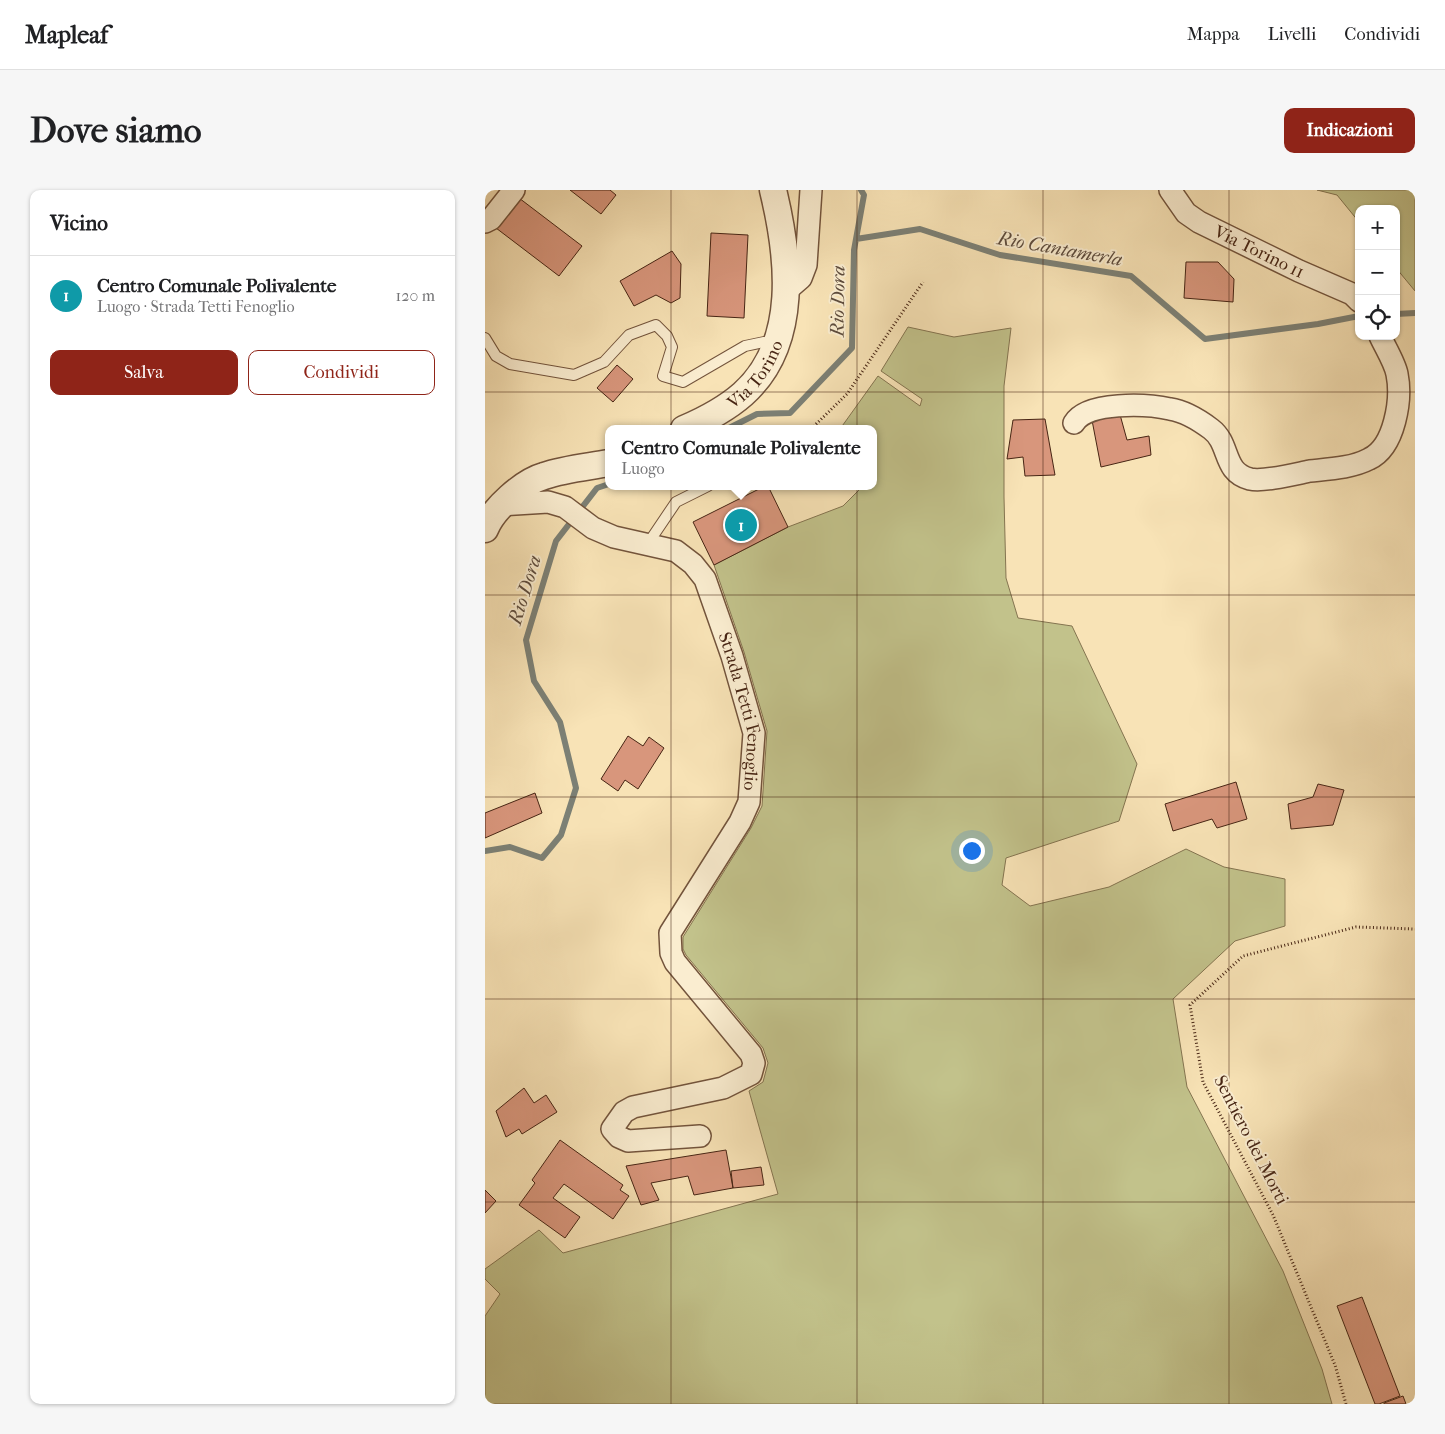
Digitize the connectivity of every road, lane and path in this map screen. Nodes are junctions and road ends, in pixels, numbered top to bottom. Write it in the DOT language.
graph roads {
  1 [pos="514,190"];
  2 [pos="773,190"];
  3 [pos="811,190"];
  4 [pos="1170,190"];
  5 [pos="485,222"];
  6 [pos="923,282"];
  7 [pos="786,292"];
  8 [pos="1355,297"];
  9 [pos="485,338"];
  10 [pos="1382,340"];
  11 [pos="775,351"];
  12 [pos="1074,423"];
  13 [pos="693,425"];
  14 [pos="815,425"];
  15 [pos="605,464"];
  16 [pos="700,490"];
  17 [pos="501,505"];
  18 [pos="485,529"];
  19 [pos="647,545"];
  20 [pos="1415,930"];
  21 [pos="700,1136"];
  22 [pos="1346,1404"];
  1 -- 5 [label="street"];
  2 -- 7 [label="street, Via Torino"];
  3 -- 7 [label="street"];
  4 -- 8 [label="street, Via Torino 11"];
  6 -- 14 [label="path"];
  7 -- 11 [label="street, Via Torino"];
  9 -- 11 [label="lane"];
  10 -- 12 [label="street"];
  11 -- 13 [label="street, Via Torino"];
  15 -- 17 [label="street"];
  16 -- 19 [label="lane"];
  17 -- 18 [label="street"];
  17 -- 19 [label="street, Strada Tetti Fenoglio"];
  19 -- 21 [label="street, Strada Tetti Fenoglio"];
  20 -- 22 [label="path, Sentiero dei Morti"];
}
